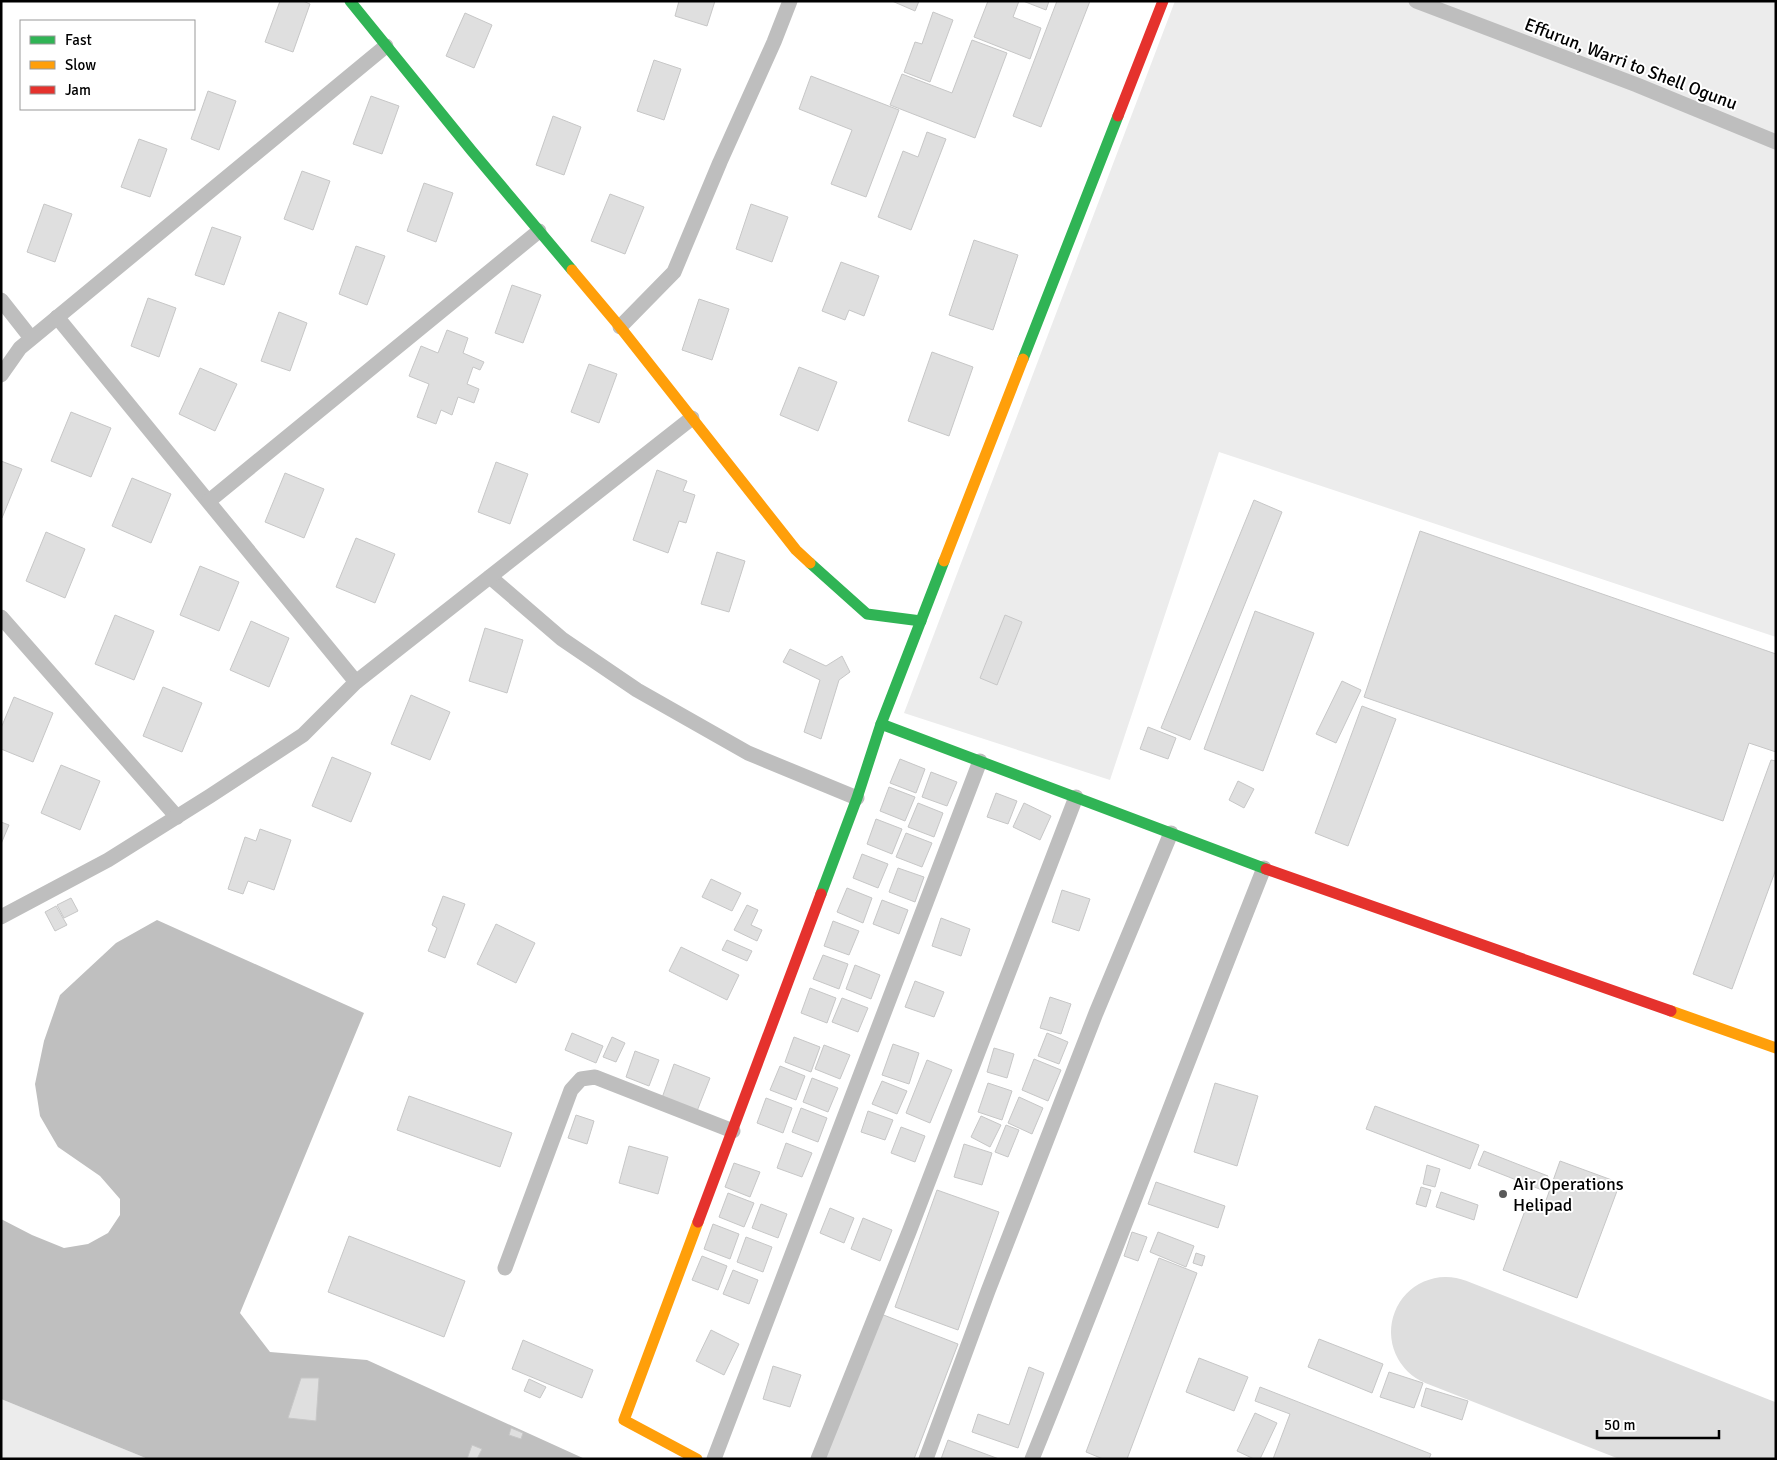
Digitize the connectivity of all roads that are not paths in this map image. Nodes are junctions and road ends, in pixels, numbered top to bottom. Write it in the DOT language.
graph roads {
  1 [pos="350,1"];
  2 [pos="790,1"];
  3 [pos="1163,1"];
  4 [pos="1416,1"];
  5 [pos="386,46"];
  6 [pos="1776,142"];
  7 [pos="539,231"];
  8 [pos="1,300"];
  9 [pos="57,317"];
  10 [pos="620,327"];
  11 [pos="31,338"];
  12 [pos="1,375"];
  13 [pos="692,418"];
  14 [pos="209,501"];
  15 [pos="490,577"];
  16 [pos="1,617"];
  17 [pos="921,621"];
  18 [pos="356,682"];
  19 [pos="881,724"];
  20 [pos="980,761"];
  21 [pos="1076,797"];
  22 [pos="857,798"];
  23 [pos="177,817"];
  24 [pos="1171,833"];
  25 [pos="1264,868"];
  26 [pos="1,917"];
  27 [pos="1776,1048"];
  28 [pos="733,1132"];
  29 [pos="505,1268"];
  30 [pos="697,1459"];
  31 [pos="714,1459"];
  32 [pos="818,1459"];
  33 [pos="926,1459"];
  34 [pos="1032,1459"];
  1 -- 5 [label="street"];
  2 -- 10 [label="street"];
  3 -- 17 [label="street"];
  4 -- 6 [label="street, Effurun, Warri to Shell Ogunu"];
  5 -- 7 [label="street"];
  5 -- 9 [label="street"];
  7 -- 10 [label="street"];
  7 -- 14 [label="street"];
  8 -- 11 [label="street"];
  9 -- 11 [label="street"];
  9 -- 14 [label="street"];
  10 -- 13 [label="street"];
  11 -- 12 [label="street"];
  13 -- 15 [label="street"];
  13 -- 17 [label="street"];
  14 -- 18 [label="street"];
  15 -- 18 [label="street"];
  15 -- 22 [label="street"];
  16 -- 23 [label="street"];
  17 -- 19 [label="street"];
  18 -- 23 [label="street"];
  19 -- 20 [label="street"];
  19 -- 22 [label="street"];
  20 -- 21 [label="street"];
  20 -- 31 [label="street"];
  21 -- 24 [label="street"];
  21 -- 32 [label="street"];
  22 -- 28 [label="street"];
  23 -- 26 [label="street"];
  24 -- 25 [label="street"];
  24 -- 33 [label="street"];
  25 -- 27 [label="street"];
  25 -- 34 [label="street"];
  28 -- 29 [label="street"];
  28 -- 30 [label="street"];
}
